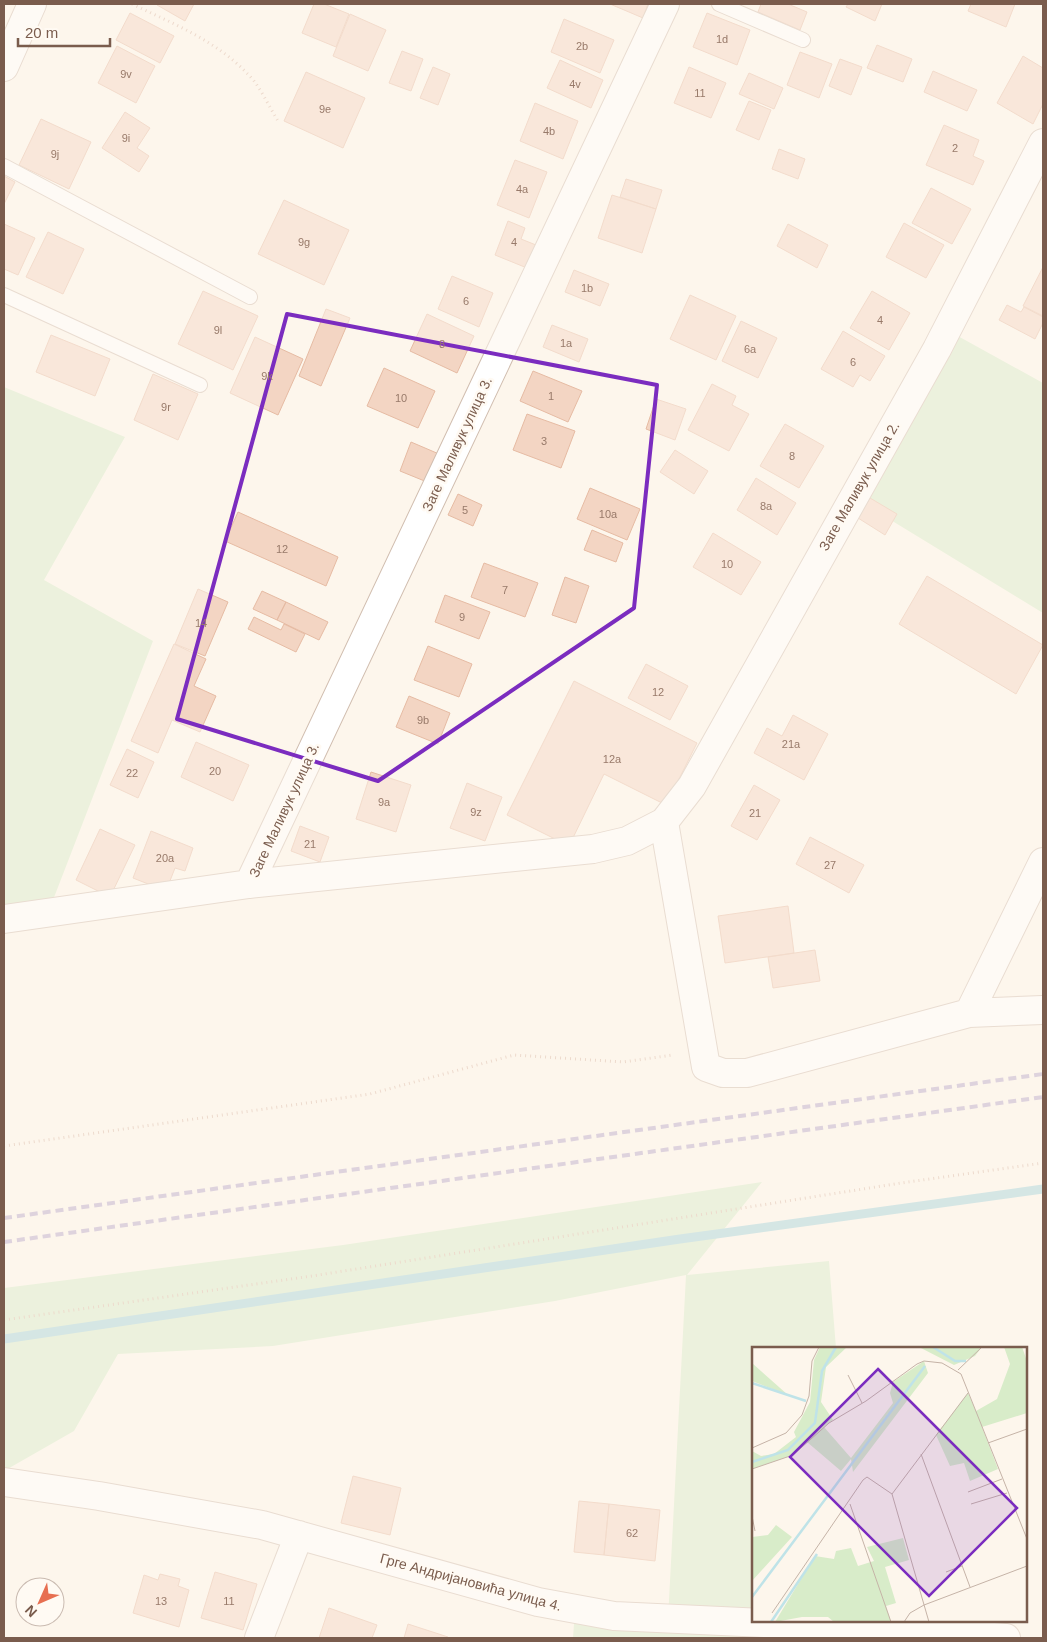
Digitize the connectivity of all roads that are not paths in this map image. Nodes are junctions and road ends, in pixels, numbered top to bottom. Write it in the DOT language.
graph roads {
  1 [pos="32,4"];
  2 [pos="665,4"];
  3 [pos="719,4"];
  4 [pos="803,40"];
  5 [pos="4,66"];
  6 [pos="1043,143"];
  7 [pos="4,166"];
  8 [pos="4,295"];
  9 [pos="250,297"];
  10 [pos="200,385"];
  11 [pos="664,822"];
  12 [pos="1043,862"];
  13 [pos="249,884"];
  14 [pos="4,919"];
  15 [pos="1043,1010"];
  16 [pos="969,1013"];
  17 [pos="4,1482"];
  18 [pos="299,1535"];
  19 [pos="259,1638"];
  20 [pos="1006,1638"];
  1 -- 5 [label="street"];
  2 -- 13 [label="street, Заге Маливук улица 3."];
  3 -- 4 [label="lane"];
  6 -- 11 [label="street, Заге Маливук улица 2."];
  7 -- 9 [label="lane"];
  8 -- 10 [label="lane"];
  11 -- 13 [label="street, Заге Маливук улица 3."];
  11 -- 16 [label="street"];
  12 -- 16 [label="street"];
  13 -- 14 [label="street, Заге Маливук улица 3."];
  15 -- 16 [label="street"];
  17 -- 18 [label="street, Грге Андријановића улица 4."];
  18 -- 19 [label="street"];
  18 -- 20 [label="street, Грге Андријановића улица 4."];
}
